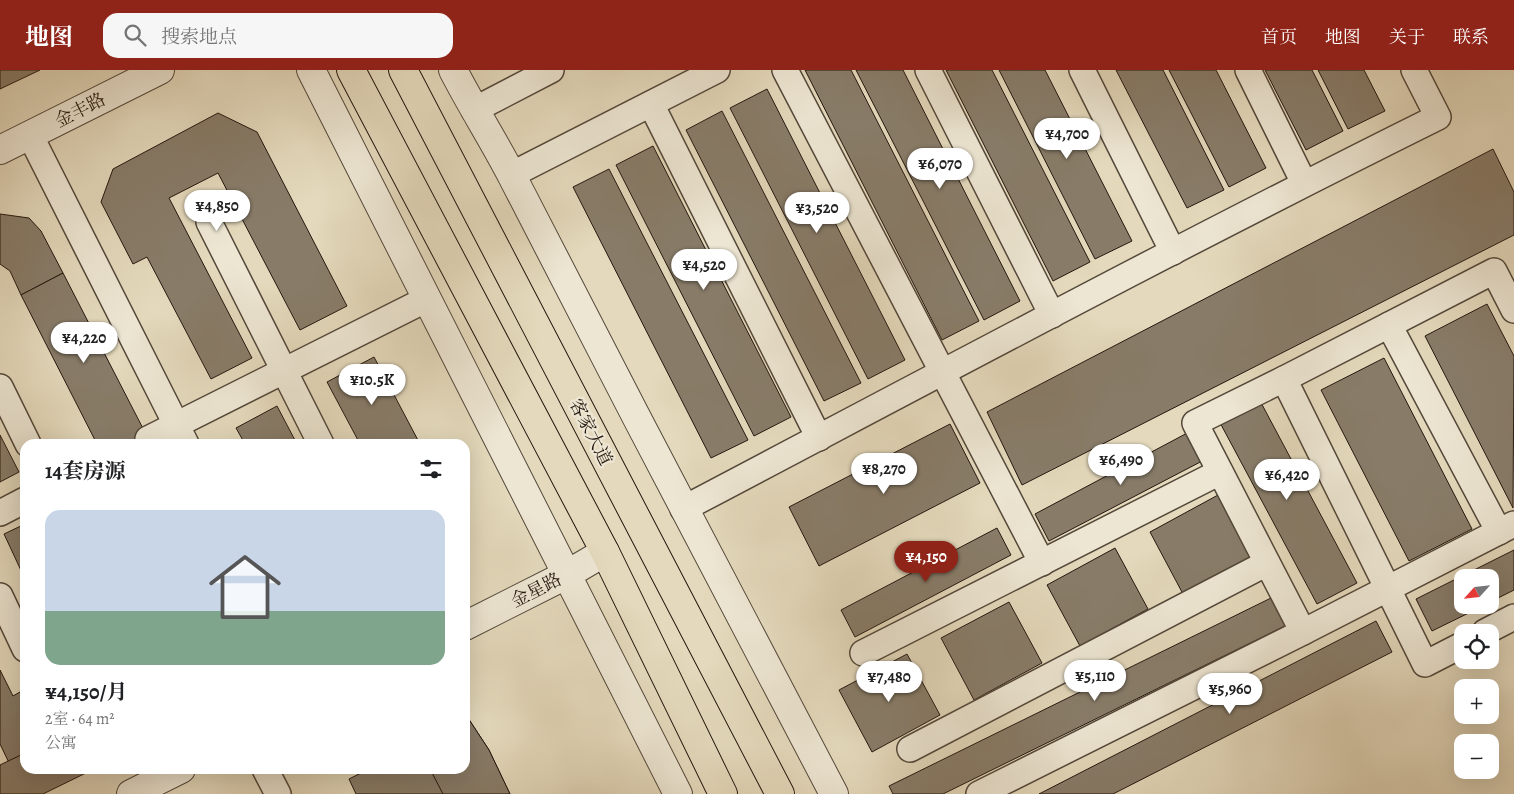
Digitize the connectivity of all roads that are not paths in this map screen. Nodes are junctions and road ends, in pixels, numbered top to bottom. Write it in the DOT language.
graph roads {
  1 [pos="160,70"];
  2 [pos="311,70"];
  3 [pos="350,70"];
  4 [pos="403,70"];
  5 [pos="453,70"];
  6 [pos="551,70"];
  7 [pos="717,70"];
  8 [pos="785,70"];
  9 [pos="928,70"];
  10 [pos="1082,70"];
  11 [pos="1248,70"];
  12 [pos="1414,70"];
  13 [pos="651,104"];
  14 [pos="474,110"];
  15 [pos="30,135"];
  16 [pos="0,150"];
  17 [pos="511,175"];
  18 [pos="1304,183"];
  19 [pos="209,222"];
  20 [pos="1173,252"];
  21 [pos="427,299"];
  22 [pos="1514,310"];
  23 [pos="1052,316"];
  24 [pos="1389,325"];
  25 [pos="284,371"];
  26 [pos="943,371"];
  27 [pos="1284,379"];
  28 [pos="0,388"];
  29 [pos="182,435"];
  30 [pos="819,438"];
  31 [pos="26,439"];
  32 [pos="155,439"];
  33 [pos="318,439"];
  34 [pos="1220,472"];
  35 [pos="20,503"];
  36 [pos="683,509"];
  37 [pos="0,513"];
  38 [pos="1506,528"];
  39 [pos="605,552"];
  40 [pos="1042,563"];
  41 [pos="1267,563"];
  42 [pos="566,575"];
  43 [pos="1389,589"];
  44 [pos="0,596"];
  45 [pos="1514,617"];
  46 [pos="470,623"];
  47 [pos="1499,625"];
  48 [pos="1303,632"];
  49 [pos="20,638"];
  50 [pos="1454,648"];
  51 [pos="863,654"];
  52 [pos="910,749"];
  53 [pos="172,774"];
  54 [pos="268,774"];
  55 [pos="131,794"];
  56 [pos="278,794"];
  57 [pos="678,794"];
  58 [pos="723,794"];
  59 [pos="780,794"];
  60 [pos="834,794"];
  61 [pos="979,794"];
  1 -- 15 [label="street, 金丰路"];
  2 -- 21 [label="street"];
  3 -- 39 [label="main road"];
  4 -- 59 [label="main road, 客家大道"];
  5 -- 14 [label="street"];
  6 -- 14 [label="street"];
  7 -- 13 [label="street"];
  8 -- 26 [label="street"];
  9 -- 23 [label="street"];
  10 -- 20 [label="street"];
  11 -- 18 [label="street"];
  12 -- 18 [label="street"];
  13 -- 17 [label="street"];
  13 -- 30 [label="street"];
  14 -- 17 [label="street"];
  15 -- 16 [label="street, 金丰路"];
  15 -- 29 [label="street"];
  17 -- 36 [label="street"];
  18 -- 20 [label="street"];
  19 -- 25 [label="street"];
  20 -- 23 [label="street"];
  21 -- 25 [label="street"];
  21 -- 42 [label="street"];
  22 -- 24 [label="street"];
  23 -- 26 [label="street"];
  24 -- 27 [label="street"];
  24 -- 38 [label="street"];
  25 -- 29 [label="street"];
  25 -- 33 [label="street"];
  26 -- 30 [label="street"];
  26 -- 40 [label="street"];
  27 -- 34 [label="street"];
  27 -- 43 [label="street"];
  28 -- 31 [label="street"];
  29 -- 32 [label="street"];
  30 -- 36 [label="street"];
  34 -- 40 [label="street"];
  34 -- 41 [label="street"];
  35 -- 37 [label="street"];
  36 -- 60 [label="street"];
  38 -- 43 [label="street"];
  39 -- 42 [label="street, 金星路"];
  39 -- 58 [label="main road"];
  40 -- 51 [label="street"];
  41 -- 48 [label="street"];
  41 -- 52 [label="street"];
  42 -- 46 [label="street, 金星路"];
  42 -- 57 [label="street"];
  43 -- 48 [label="street"];
  43 -- 50 [label="street"];
  44 -- 49 [label="street"];
  45 -- 47 [label="street"];
  48 -- 61 [label="street"];
  53 -- 55 [label="street"];
  54 -- 56 [label="street"];
}
